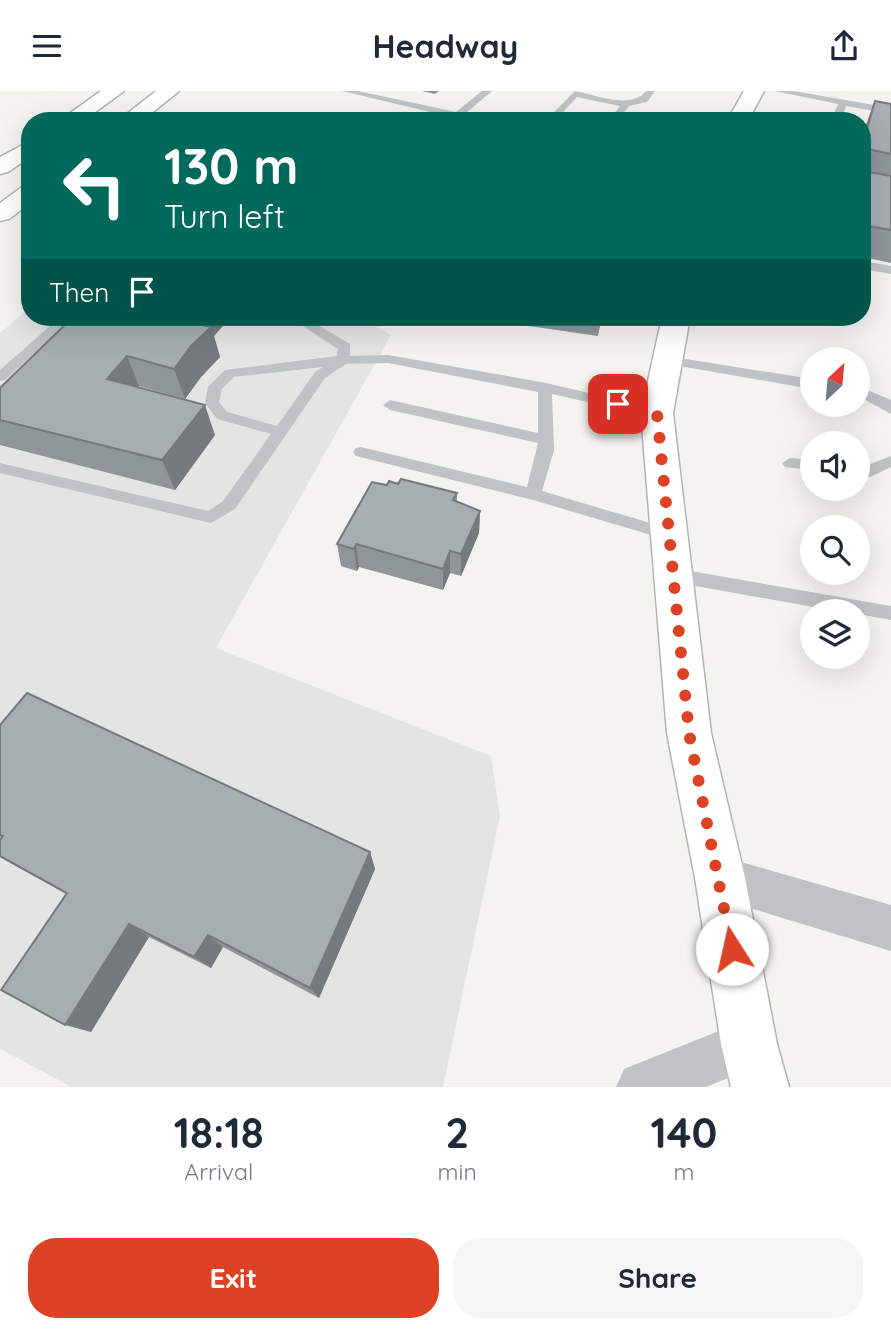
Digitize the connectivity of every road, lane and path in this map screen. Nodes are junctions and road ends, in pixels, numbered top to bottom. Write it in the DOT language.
graph roads {
  1 [pos="114,91"];
  2 [pos="169,91"];
  3 [pos="346,91"];
  4 [pos="488,91"];
  5 [pos="651,91"];
  6 [pos="754,91"];
  7 [pos="779,91"];
  8 [pos="563,92"];
  9 [pos="575,94"];
  10 [pos="843,102"];
  11 [pos="626,104"];
  12 [pos="891,111"];
  13 [pos="82,112"];
  14 [pos="140,112"];
  15 [pos="444,112"];
  16 [pos="462,112"];
  17 [pos="558,112"];
  18 [pos="620,112"];
  19 [pos="742,112"];
  20 [pos="839,112"];
  21 [pos="21,153"];
  22 [pos="0,167"];
  23 [pos="21,199"];
  24 [pos="0,214"];
  25 [pos="871,266"];
  26 [pos="891,270"];
  27 [pos="57,326"];
  28 [pos="310,326"];
  29 [pos="674,326"];
  30 [pos="343,360"];
  31 [pos="667,360"];
  32 [pos="0,377"];
  33 [pos="800,382"];
  34 [pos="546,389"];
  35 [pos="870,396"];
  36 [pos="390,405"];
  37 [pos="891,408"];
  38 [pos="657,413"];
  39 [pos="281,432"];
  40 [pos="547,440"];
  41 [pos="361,452"];
  42 [pos="891,461"];
  43 [pos="790,463"];
  44 [pos="800,464"];
  45 [pos="0,468"];
  46 [pos="870,471"];
  47 [pos="533,494"];
  48 [pos="668,534"];
  49 [pos="673,575"];
  50 [pos="891,613"];
  51 [pos="720,878"];
  52 [pos="891,928"];
  53 [pos="754,1065"];
  54 [pos="642,1087"];
  1 -- 13 [label="main road"];
  2 -- 14 [label="main road"];
  3 -- 15 [label="lane"];
  4 -- 16 [label="lane"];
  5 -- 11 [label="lane"];
  6 -- 19 [label="main road"];
  7 -- 10 [label="lane"];
  8 -- 9 [label="lane"];
  9 -- 11 [label="lane"];
  9 -- 17 [label="lane"];
  10 -- 12 [label="lane"];
  10 -- 20 [label="lane"];
  11 -- 18 [label="lane"];
  21 -- 22 [label="main road"];
  23 -- 24 [label="main road"];
  25 -- 26 [label="lane"];
  27 -- 32 [label="lane"];
  28 -- 30 [label="lane"];
  29 -- 31 [label="main road"];
  30 -- 34 [label="lane"];
  30 -- 39 [label="lane"];
  30 -- 39 [label="lane"];
  31 -- 33 [label="lane"];
  31 -- 38 [label="main road"];
  34 -- 38 [label="lane"];
  34 -- 40 [label="lane"];
  35 -- 37 [label="lane"];
  36 -- 40 [label="lane"];
  38 -- 48 [label="main road"];
  39 -- 45 [label="lane"];
  40 -- 47 [label="lane"];
  41 -- 47 [label="lane"];
  42 -- 46 [label="lane"];
  43 -- 44 [label="lane"];
  47 -- 48 [label="lane"];
  48 -- 49 [label="main road"];
  49 -- 50 [label="lane"];
  49 -- 51 [label="main road"];
  51 -- 52 [label="street"];
  51 -- 53 [label="main road"];
  53 -- 54 [label="street"];
}
